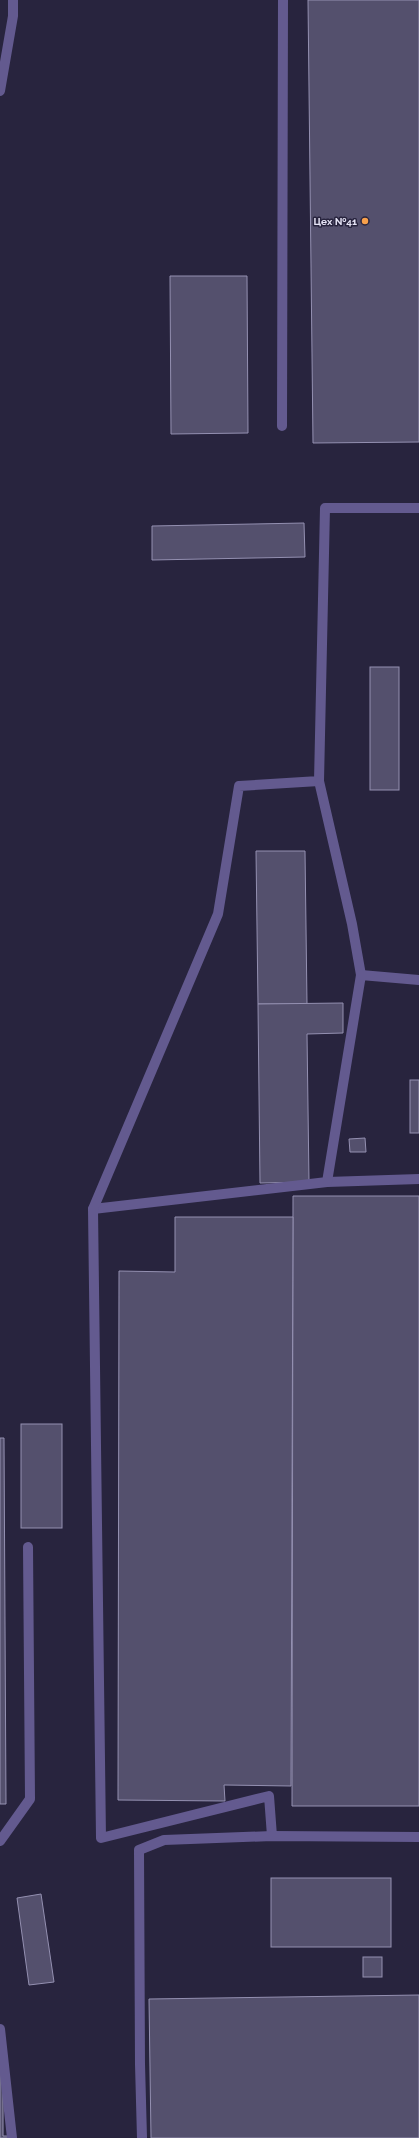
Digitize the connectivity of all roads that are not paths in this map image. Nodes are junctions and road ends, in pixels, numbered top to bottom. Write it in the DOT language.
graph roads {
  1 [pos="13,0"];
  2 [pos="283,0"];
  3 [pos="0,91"];
  4 [pos="282,426"];
  5 [pos="419,508"];
  6 [pos="319,781"];
  7 [pos="361,976"];
  8 [pos="419,980"];
  9 [pos="419,1179"];
  10 [pos="327,1182"];
  11 [pos="93,1209"];
  12 [pos="28,1547"];
  13 [pos="272,1836"];
  14 [pos="419,1837"];
  15 [pos="0,1840"];
  16 [pos="0,2029"];
  17 [pos="12,2138"];
  18 [pos="142,2138"];
  1 -- 3 [label="lane"];
  2 -- 4 [label="lane"];
  5 -- 6 [label="lane"];
  6 -- 7 [label="lane"];
  6 -- 11 [label="lane"];
  7 -- 8 [label="lane"];
  7 -- 10 [label="lane"];
  9 -- 10 [label="lane"];
  10 -- 11 [label="lane"];
  11 -- 13 [label="lane"];
  12 -- 15 [label="lane"];
  13 -- 14 [label="lane"];
  13 -- 18 [label="lane"];
  16 -- 17 [label="lane"];
}
